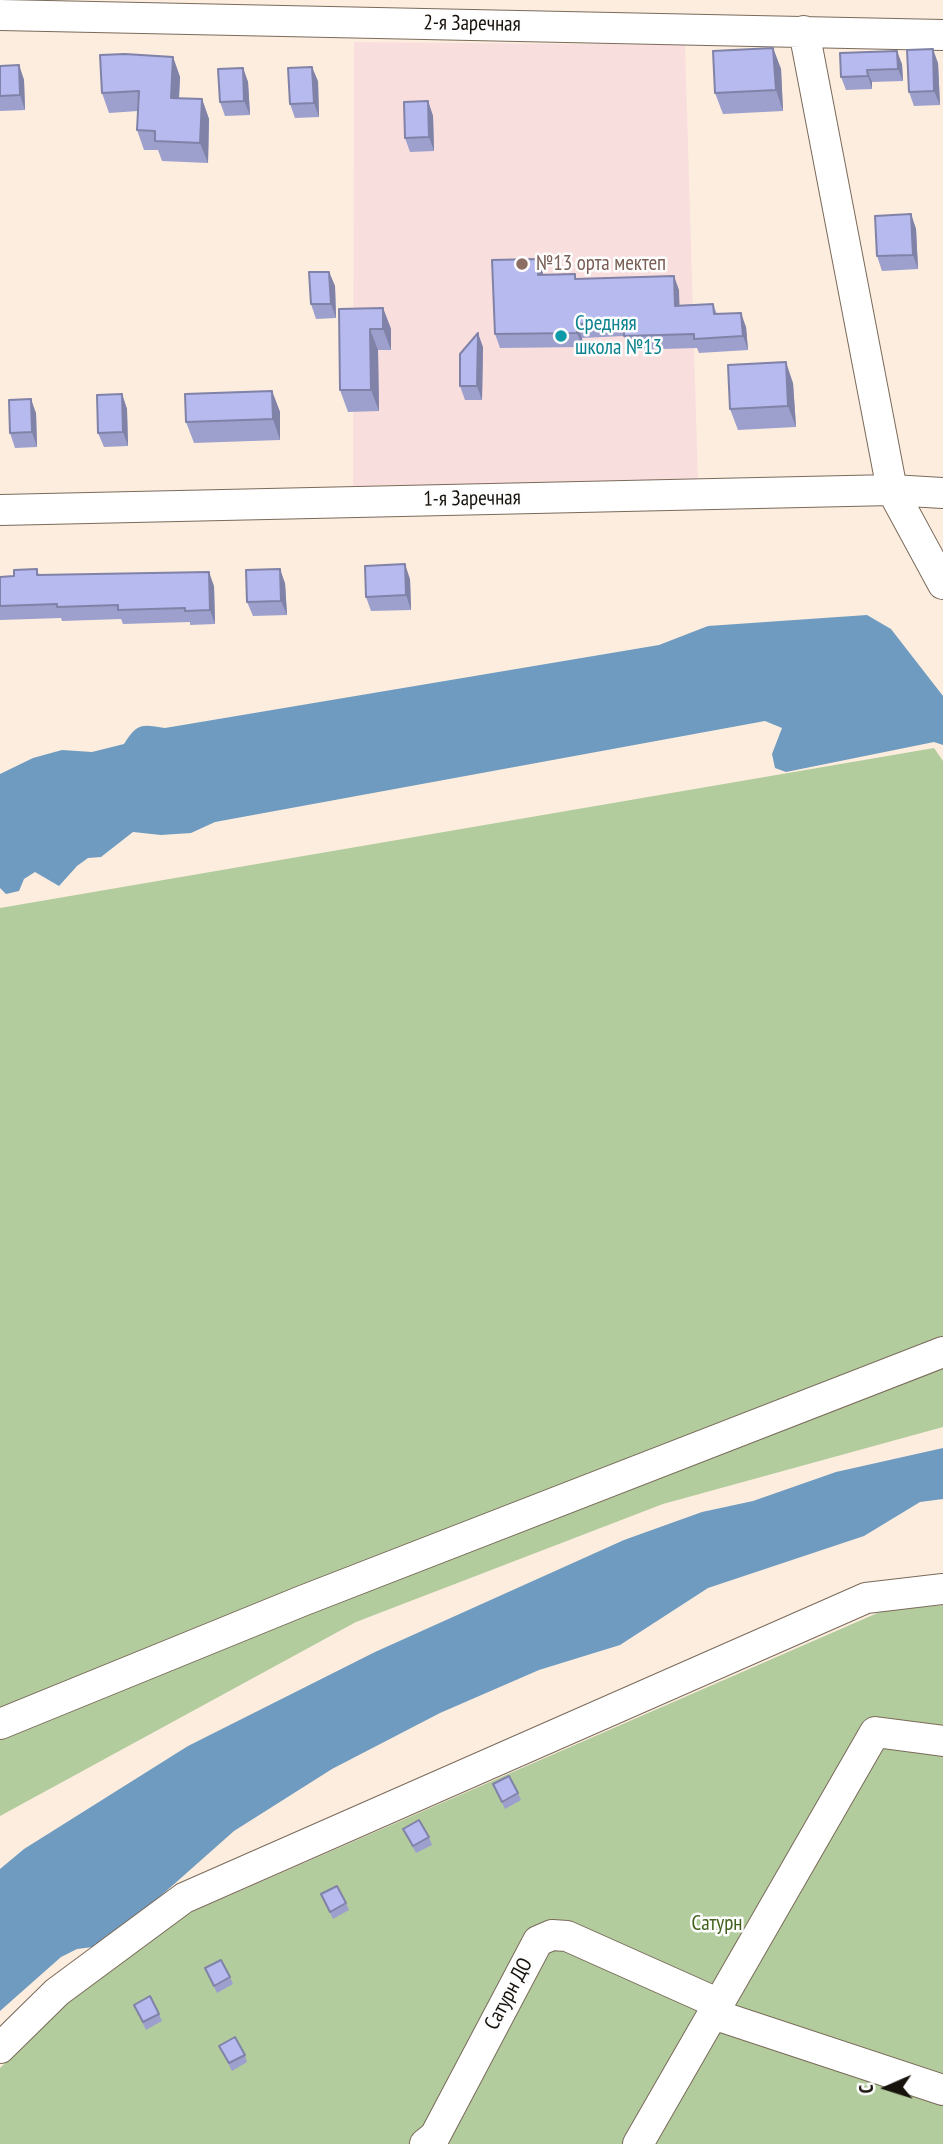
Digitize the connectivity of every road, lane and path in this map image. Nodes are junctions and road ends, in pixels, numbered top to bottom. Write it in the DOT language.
graph roads {
  1 [pos="0,15"];
  2 [pos="804,31"];
  3 [pos="943,35"];
  4 [pos="891,490"];
  5 [pos="943,493"];
  6 [pos="0,510"];
  7 [pos="943,584"];
  8 [pos="943,1352"];
  9 [pos="943,1589"];
  10 [pos="0,1724"];
  11 [pos="943,1741"];
  12 [pos="715,2010"];
  13 [pos="0,2048"];
  14 [pos="943,2090"];
  15 [pos="425,2144"];
  16 [pos="638,2144"];
  1 -- 2 [label="street, 2-я Заречная"];
  2 -- 3 [label="street, 2-я Заречная"];
  2 -- 4 [label="street"];
  4 -- 5 [label="street, 1-я Заречная"];
  4 -- 6 [label="street, 1-я Заречная"];
  4 -- 7 [label="street"];
  8 -- 10 [label="street"];
  9 -- 13 [label="street"];
  11 -- 12 [label="street"];
  12 -- 14 [label="street"];
  12 -- 15 [label="street, Сатурн ДО"];
  12 -- 16 [label="street"];
}
